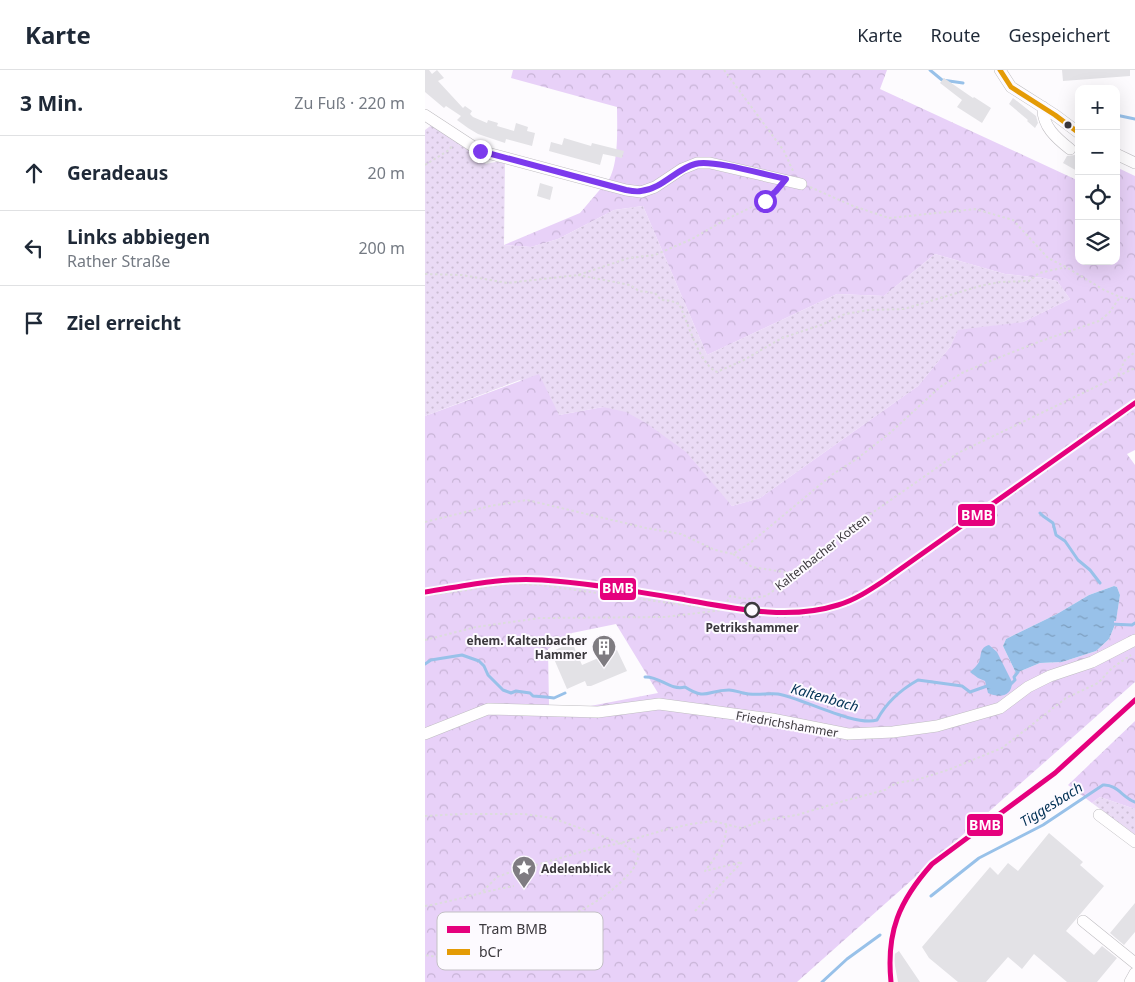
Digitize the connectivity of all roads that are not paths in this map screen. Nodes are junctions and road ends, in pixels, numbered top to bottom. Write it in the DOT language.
graph roads {
  1 [pos="999,70"];
  2 [pos="1043,108"];
  3 [pos="425,115"];
  4 [pos="1075,130"];
  5 [pos="1070,149"];
  6 [pos="1120,156"];
  7 [pos="1135,164"];
  8 [pos="794,181"];
  9 [pos="1135,640"];
  10 [pos="425,734"];
  11 [pos="1099,815"];
  12 [pos="1135,842"];
  13 [pos="1083,921"];
  14 [pos="1135,963"];
  15 [pos="1135,973"];
  16 [pos="1130,982"];
  1 -- 2 [label="street"];
  2 -- 4 [label="street"];
  2 -- 5 [label="street"];
  3 -- 8 [label="street"];
  6 -- 7 [label="street"];
  9 -- 10 [label="street, Friedrichshammer"];
  11 -- 12 [label="street"];
  13 -- 14 [label="street"];
  15 -- 16 [label="street"];
}
